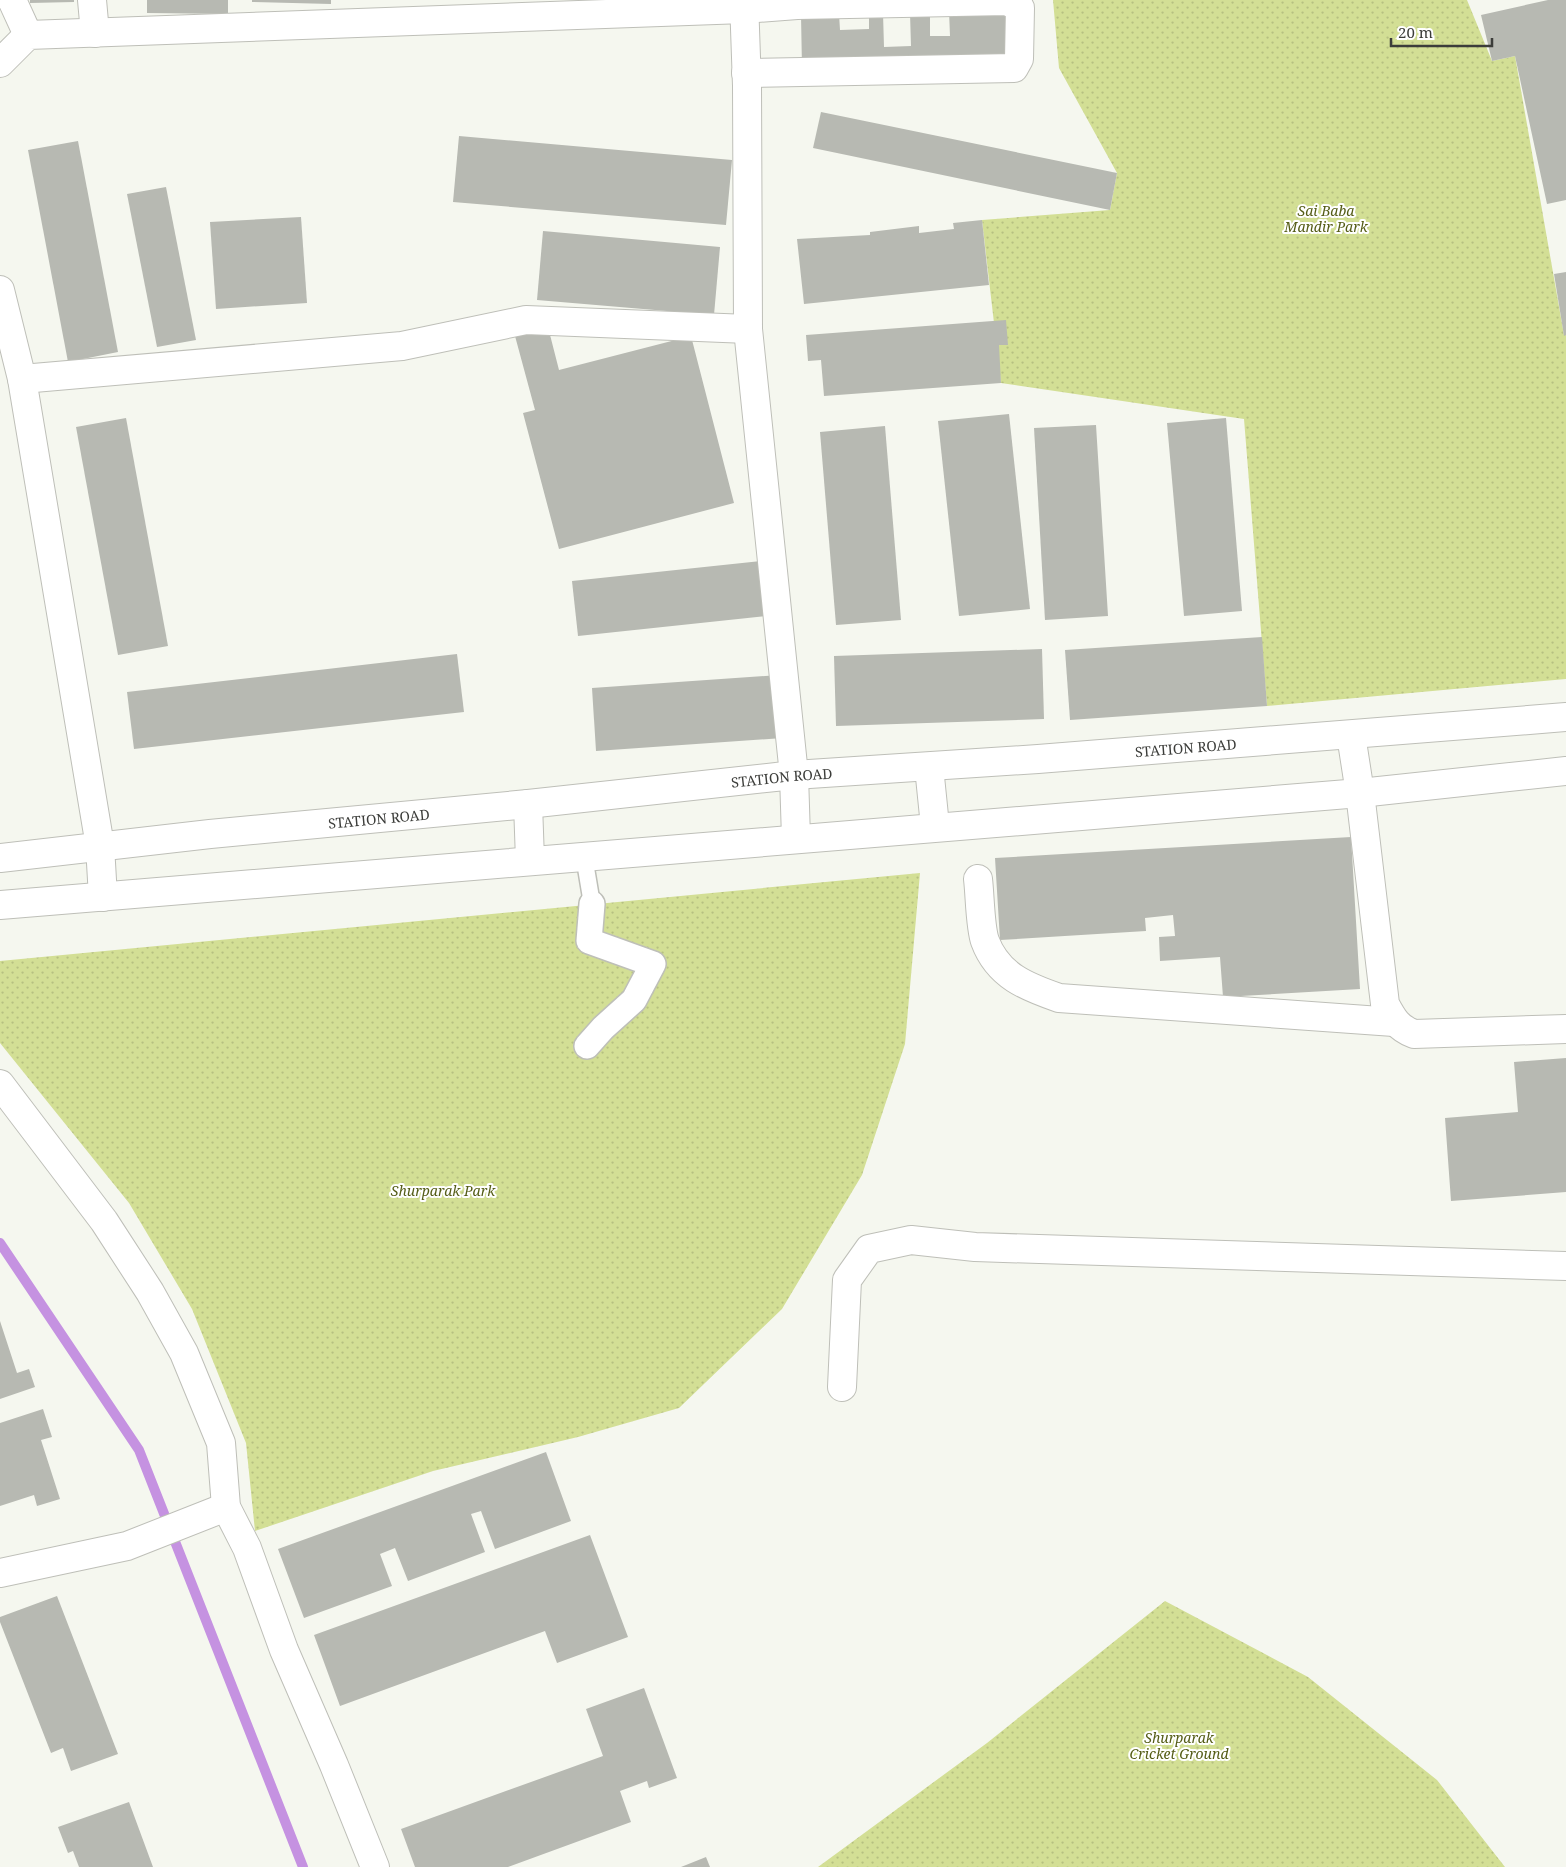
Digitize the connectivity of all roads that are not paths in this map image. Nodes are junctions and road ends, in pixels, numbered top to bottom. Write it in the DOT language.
graph roads {
  1 [pos="12,0"];
  2 [pos="92,0"];
  3 [pos="744,5"];
  4 [pos="429,10"];
  5 [pos="95,33"];
  6 [pos="28,35"];
  7 [pos="0,63"];
  8 [pos="746,73"];
  9 [pos="0,290"];
  10 [pos="748,329"];
  11 [pos="22,379"];
  12 [pos="1566,717"];
  13 [pos="1351,735"];
  14 [pos="929,767"];
  15 [pos="1566,771"];
  16 [pos="794,775"];
  17 [pos="1360,793"];
  18 [pos="528,804"];
  19 [pos="935,826"];
  20 [pos="796,838"];
  21 [pos="100,846"];
  22 [pos="584,856"];
  23 [pos="0,858"];
  24 [pos="530,860"];
  25 [pos="978,879"];
  26 [pos="103,897"];
  27 [pos="592,904"];
  28 [pos="0,905"];
  29 [pos="1394,1022"];
  30 [pos="1566,1029"];
  31 [pos="587,1046"];
  32 [pos="0,1084"];
  33 [pos="1566,1266"];
  34 [pos="842,1387"];
  35 [pos="219,1510"];
  36 [pos="0,1573"];
  37 [pos="376,1867"];
  1 -- 6 [label="street"];
  2 -- 5 [label="street"];
  3 -- 4 [label="street"];
  3 -- 8 [label="street"];
  3 -- 8 [label="street"];
  4 -- 5 [label="street"];
  5 -- 6 [label="street"];
  6 -- 7 [label="street"];
  8 -- 10 [label="street"];
  9 -- 11 [label="street"];
  10 -- 11 [label="street"];
  10 -- 16 [label="street"];
  11 -- 21 [label="street"];
  12 -- 13 [label="street, STATION ROAD"];
  13 -- 14 [label="street, STATION ROAD"];
  13 -- 17 [label="street"];
  14 -- 16 [label="street, STATION ROAD"];
  14 -- 19 [label="street"];
  15 -- 17 [label="street"];
  16 -- 18 [label="street, STATION ROAD"];
  16 -- 20 [label="street"];
  17 -- 19 [label="street"];
  17 -- 29 [label="street"];
  18 -- 21 [label="street, STATION ROAD"];
  18 -- 24 [label="street"];
  19 -- 20 [label="street"];
  20 -- 22 [label="street"];
  21 -- 23 [label="street, STATION ROAD"];
  21 -- 26 [label="street"];
  22 -- 24 [label="street"];
  22 -- 27 [label="lane"];
  24 -- 26 [label="street"];
  25 -- 29 [label="street"];
  26 -- 28 [label="street"];
  27 -- 31 [label="street"];
  29 -- 30 [label="street"];
  32 -- 35 [label="street"];
  33 -- 34 [label="street"];
  35 -- 36 [label="street"];
  35 -- 37 [label="street"];
}
